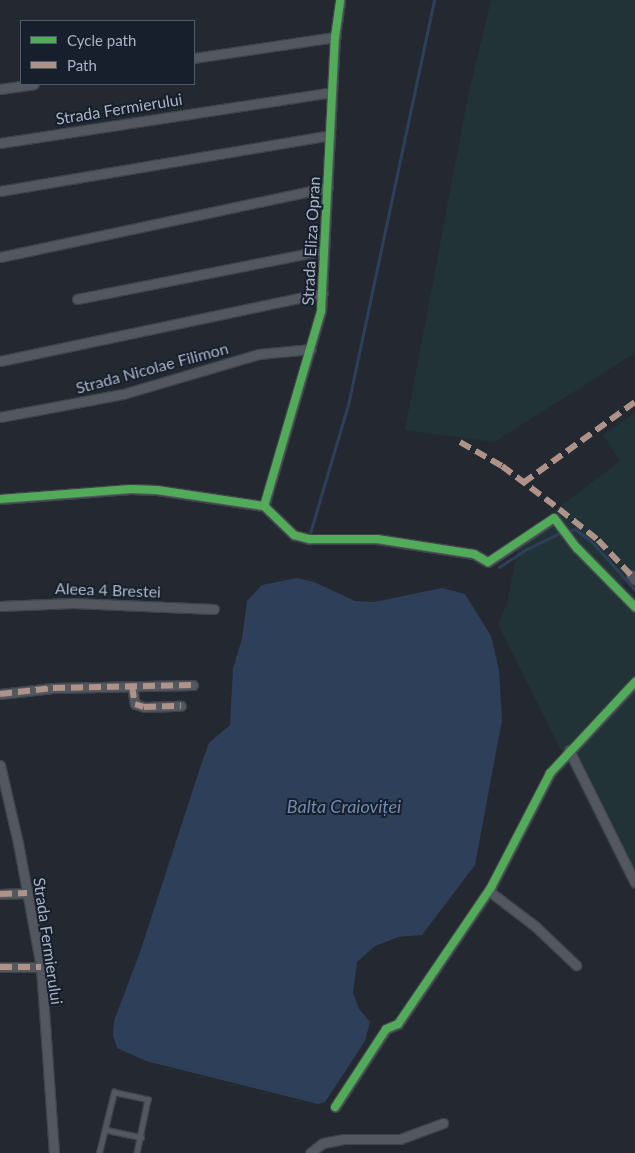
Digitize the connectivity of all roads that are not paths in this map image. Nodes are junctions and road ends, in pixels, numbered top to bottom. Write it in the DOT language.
graph roads {
  1 [pos="340,0"];
  2 [pos="335,36"];
  3 [pos="195,58"];
  4 [pos="27,85"];
  5 [pos="0,89"];
  6 [pos="332,92"];
  7 [pos="330,135"];
  8 [pos="0,143"];
  9 [pos="328,187"];
  10 [pos="0,191"];
  11 [pos="324,250"];
  12 [pos="0,257"];
  13 [pos="323,293"];
  14 [pos="77,299"];
  15 [pos="311,349"];
  16 [pos="0,361"];
  17 [pos="0,417"];
  18 [pos="0,499"];
  19 [pos="264,506"];
  20 [pos="0,606"];
  21 [pos="635,607"];
  22 [pos="214,610"];
  23 [pos="635,682"];
  24 [pos="193,685"];
  25 [pos="132,686"];
  26 [pos="0,694"];
  27 [pos="181,706"];
  28 [pos="569,750"];
  29 [pos="0,765"];
  30 [pos="635,883"];
  31 [pos="489,890"];
  32 [pos="27,893"];
  33 [pos="0,894"];
  34 [pos="576,965"];
  35 [pos="0,967"];
  36 [pos="40,967"];
  37 [pos="335,1107"];
  38 [pos="443,1123"];
  39 [pos="107,1130"];
  40 [pos="141,1137"];
  41 [pos="54,1153"];
  42 [pos="99,1153"];
  43 [pos="138,1153"];
  44 [pos="310,1153"];
  1 -- 2 [label="street, Strada Eliza Opran"];
  2 -- 3 [label="street"];
  2 -- 6 [label="street, Strada Eliza Opran"];
  4 -- 5 [label="street"];
  6 -- 7 [label="street, Strada Eliza Opran"];
  6 -- 8 [label="street, Strada Fermierului"];
  7 -- 9 [label="street, Strada Eliza Opran"];
  7 -- 10 [label="street"];
  9 -- 11 [label="street, Strada Eliza Opran"];
  9 -- 12 [label="street"];
  11 -- 13 [label="street, Strada Eliza Opran"];
  11 -- 14 [label="street"];
  13 -- 15 [label="street, Strada Eliza Opran"];
  13 -- 16 [label="street"];
  15 -- 17 [label="street, Strada Nicolae Filimon"];
  15 -- 19 [label="street, Strada Eliza Opran"];
  18 -- 19 [label="street"];
  19 -- 21 [label="street"];
  20 -- 22 [label="street, Aleea 4 Brestei"];
  23 -- 28 [label="street"];
  24 -- 25 [label="street"];
  25 -- 26 [label="street"];
  25 -- 27 [label="street"];
  28 -- 30 [label="street"];
  28 -- 31 [label="street"];
  29 -- 32 [label="street, Strada Fermierului"];
  31 -- 34 [label="street"];
  31 -- 37 [label="street"];
  32 -- 33 [label="street"];
  32 -- 36 [label="street, Strada Fermierului"];
  35 -- 36 [label="street"];
  36 -- 41 [label="street, Strada Fermierului"];
  38 -- 44 [label="street"];
  39 -- 40 [label="lane"];
  39 -- 40 [label="lane"];
  39 -- 42 [label="lane"];
  40 -- 43 [label="lane"];
}
